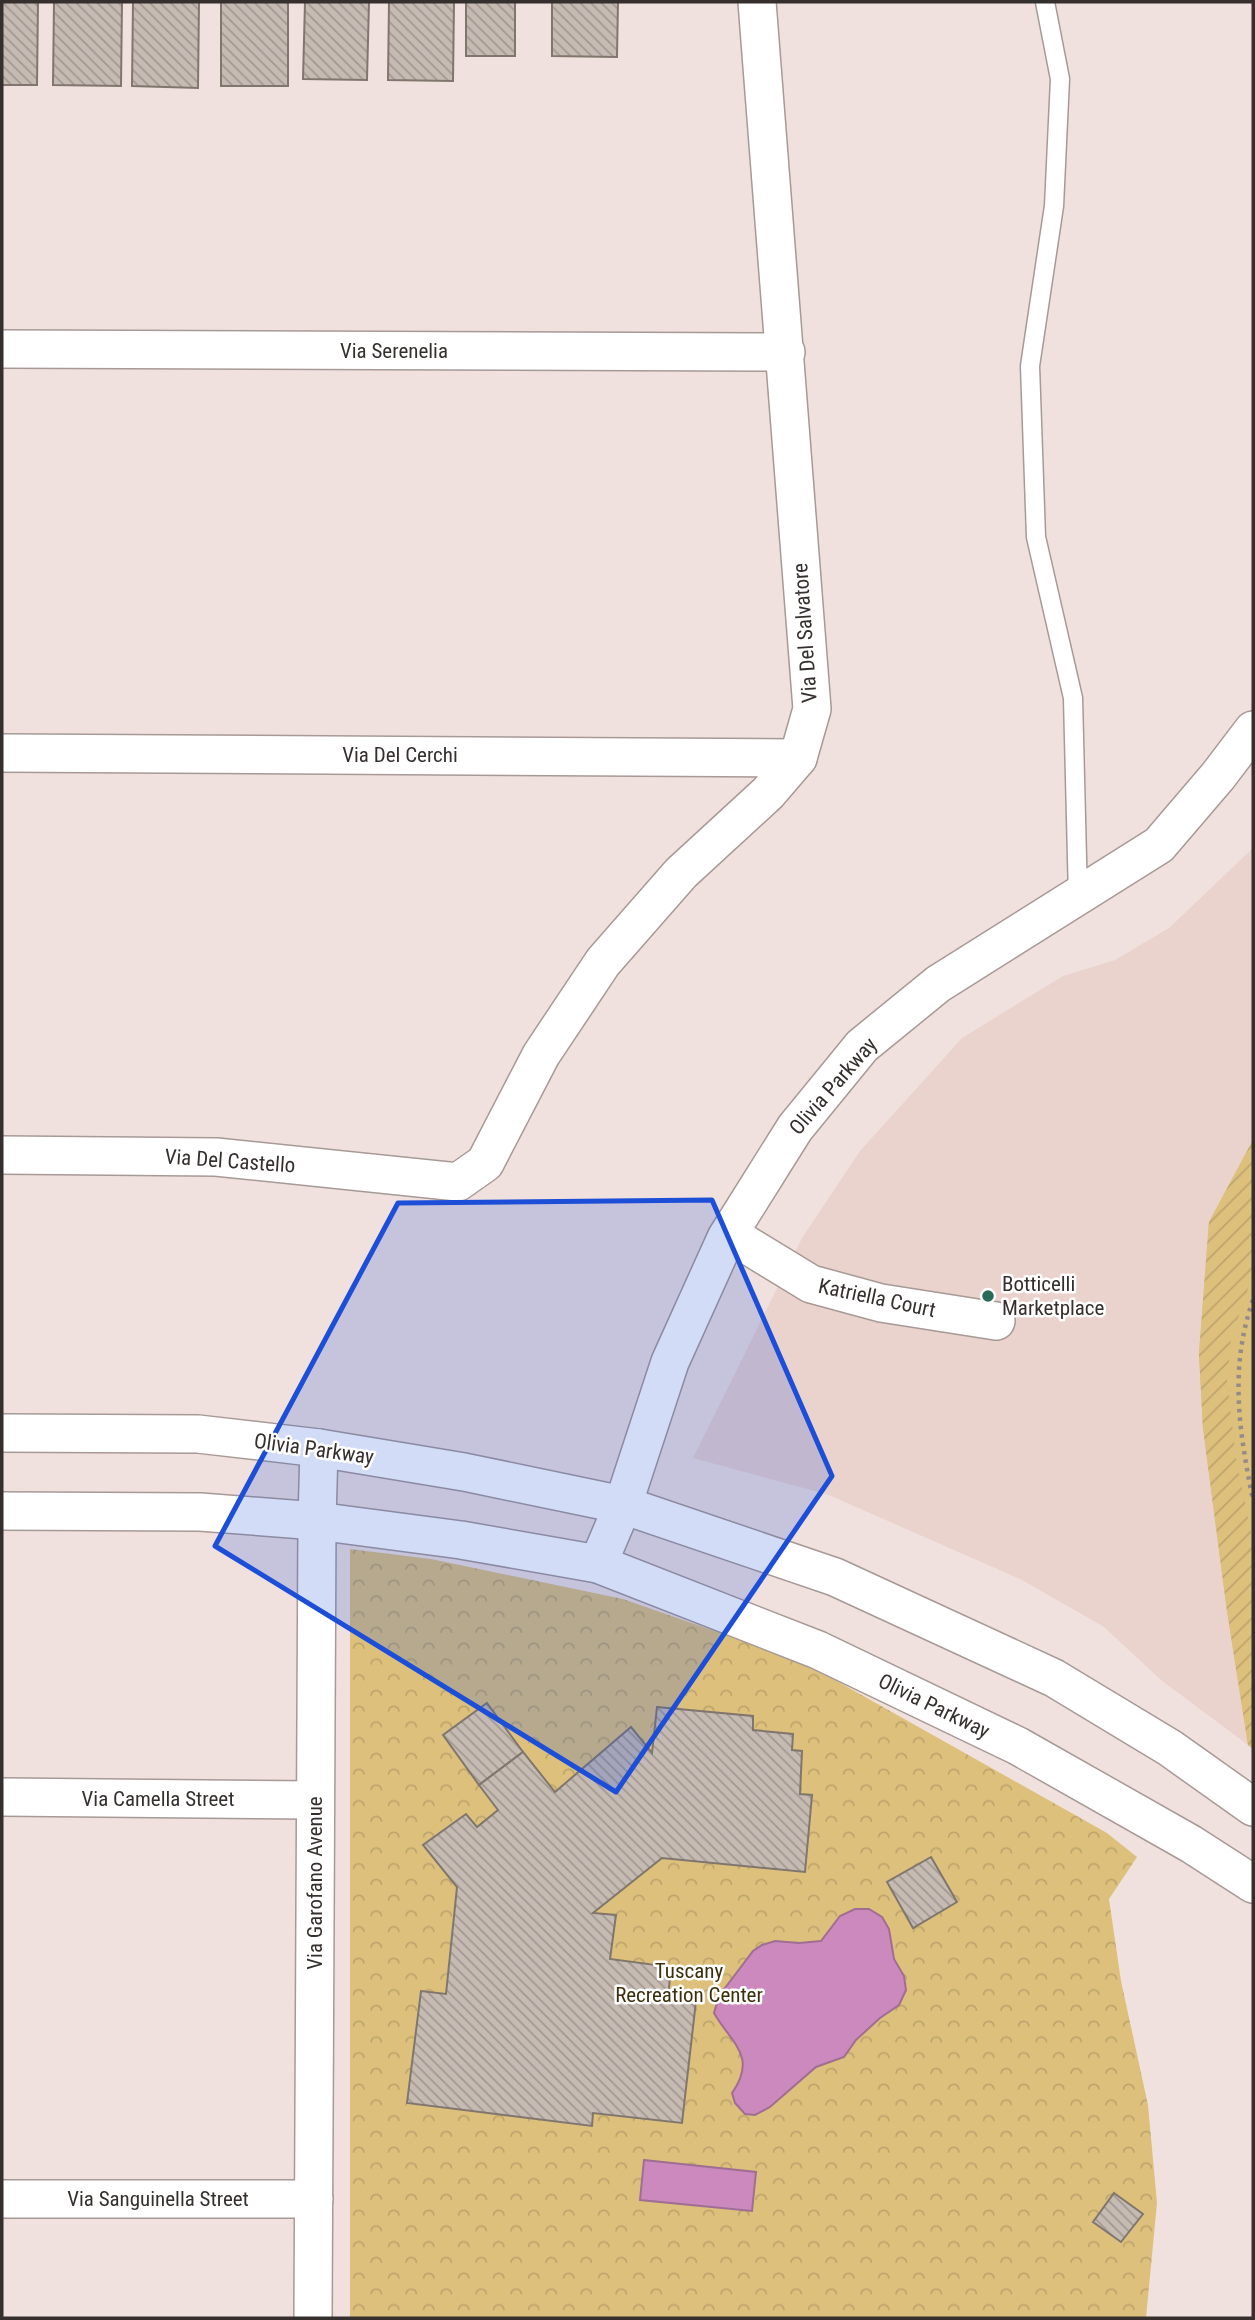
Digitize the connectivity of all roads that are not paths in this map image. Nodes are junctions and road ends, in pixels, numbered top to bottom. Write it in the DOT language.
graph roads {
  1 [pos="757,2"];
  2 [pos="1045,2"];
  3 [pos="2,349"];
  4 [pos="786,352"];
  5 [pos="1253,730"];
  6 [pos="2,753"];
  7 [pos="798,758"];
  8 [pos="1078,898"];
  9 [pos="2,1155"];
  10 [pos="458,1182"];
  11 [pos="729,1234"];
  12 [pos="996,1321"];
  13 [pos="2,1433"];
  14 [pos="319,1448"];
  15 [pos="623,1505"];
  16 [pos="2,1511"];
  17 [pos="317,1521"];
  18 [pos="598,1564"];
  19 [pos="2,1797"];
  20 [pos="315,1800"];
  21 [pos="1253,1807"];
  22 [pos="1253,1884"];
  23 [pos="2,2199"];
  24 [pos="314,2199"];
  25 [pos="313,2318"];
  1 -- 4 [label="street, Via Del Salvatore"];
  2 -- 8 [label="lane"];
  3 -- 4 [label="street, Via Serenelia"];
  4 -- 7 [label="street, Via Del Salvatore"];
  5 -- 8 [label="street, Olivia Parkway"];
  6 -- 7 [label="street, Via Del Cerchi"];
  7 -- 10 [label="street, Via Del Salvatore"];
  8 -- 11 [label="street, Olivia Parkway"];
  9 -- 10 [label="street, Via Del Castello"];
  11 -- 12 [label="street, Katriella Court"];
  11 -- 15 [label="street, Olivia Parkway"];
  13 -- 14 [label="street, Olivia Parkway"];
  14 -- 15 [label="street, Olivia Parkway"];
  14 -- 17 [label="street, Via Garofano Avenue"];
  15 -- 18 [label="street, Olivia Parkway"];
  15 -- 21 [label="street, Olivia Parkway"];
  16 -- 17 [label="street, Olivia Parkway"];
  17 -- 18 [label="street, Olivia Parkway"];
  17 -- 20 [label="street, Via Garofano Avenue"];
  18 -- 22 [label="street, Olivia Parkway"];
  19 -- 20 [label="street, Via Camella Street"];
  20 -- 24 [label="street, Via Garofano Avenue"];
  23 -- 24 [label="street, Via Sanguinella Street"];
  24 -- 25 [label="street, Via Garofano Avenue"];
}
